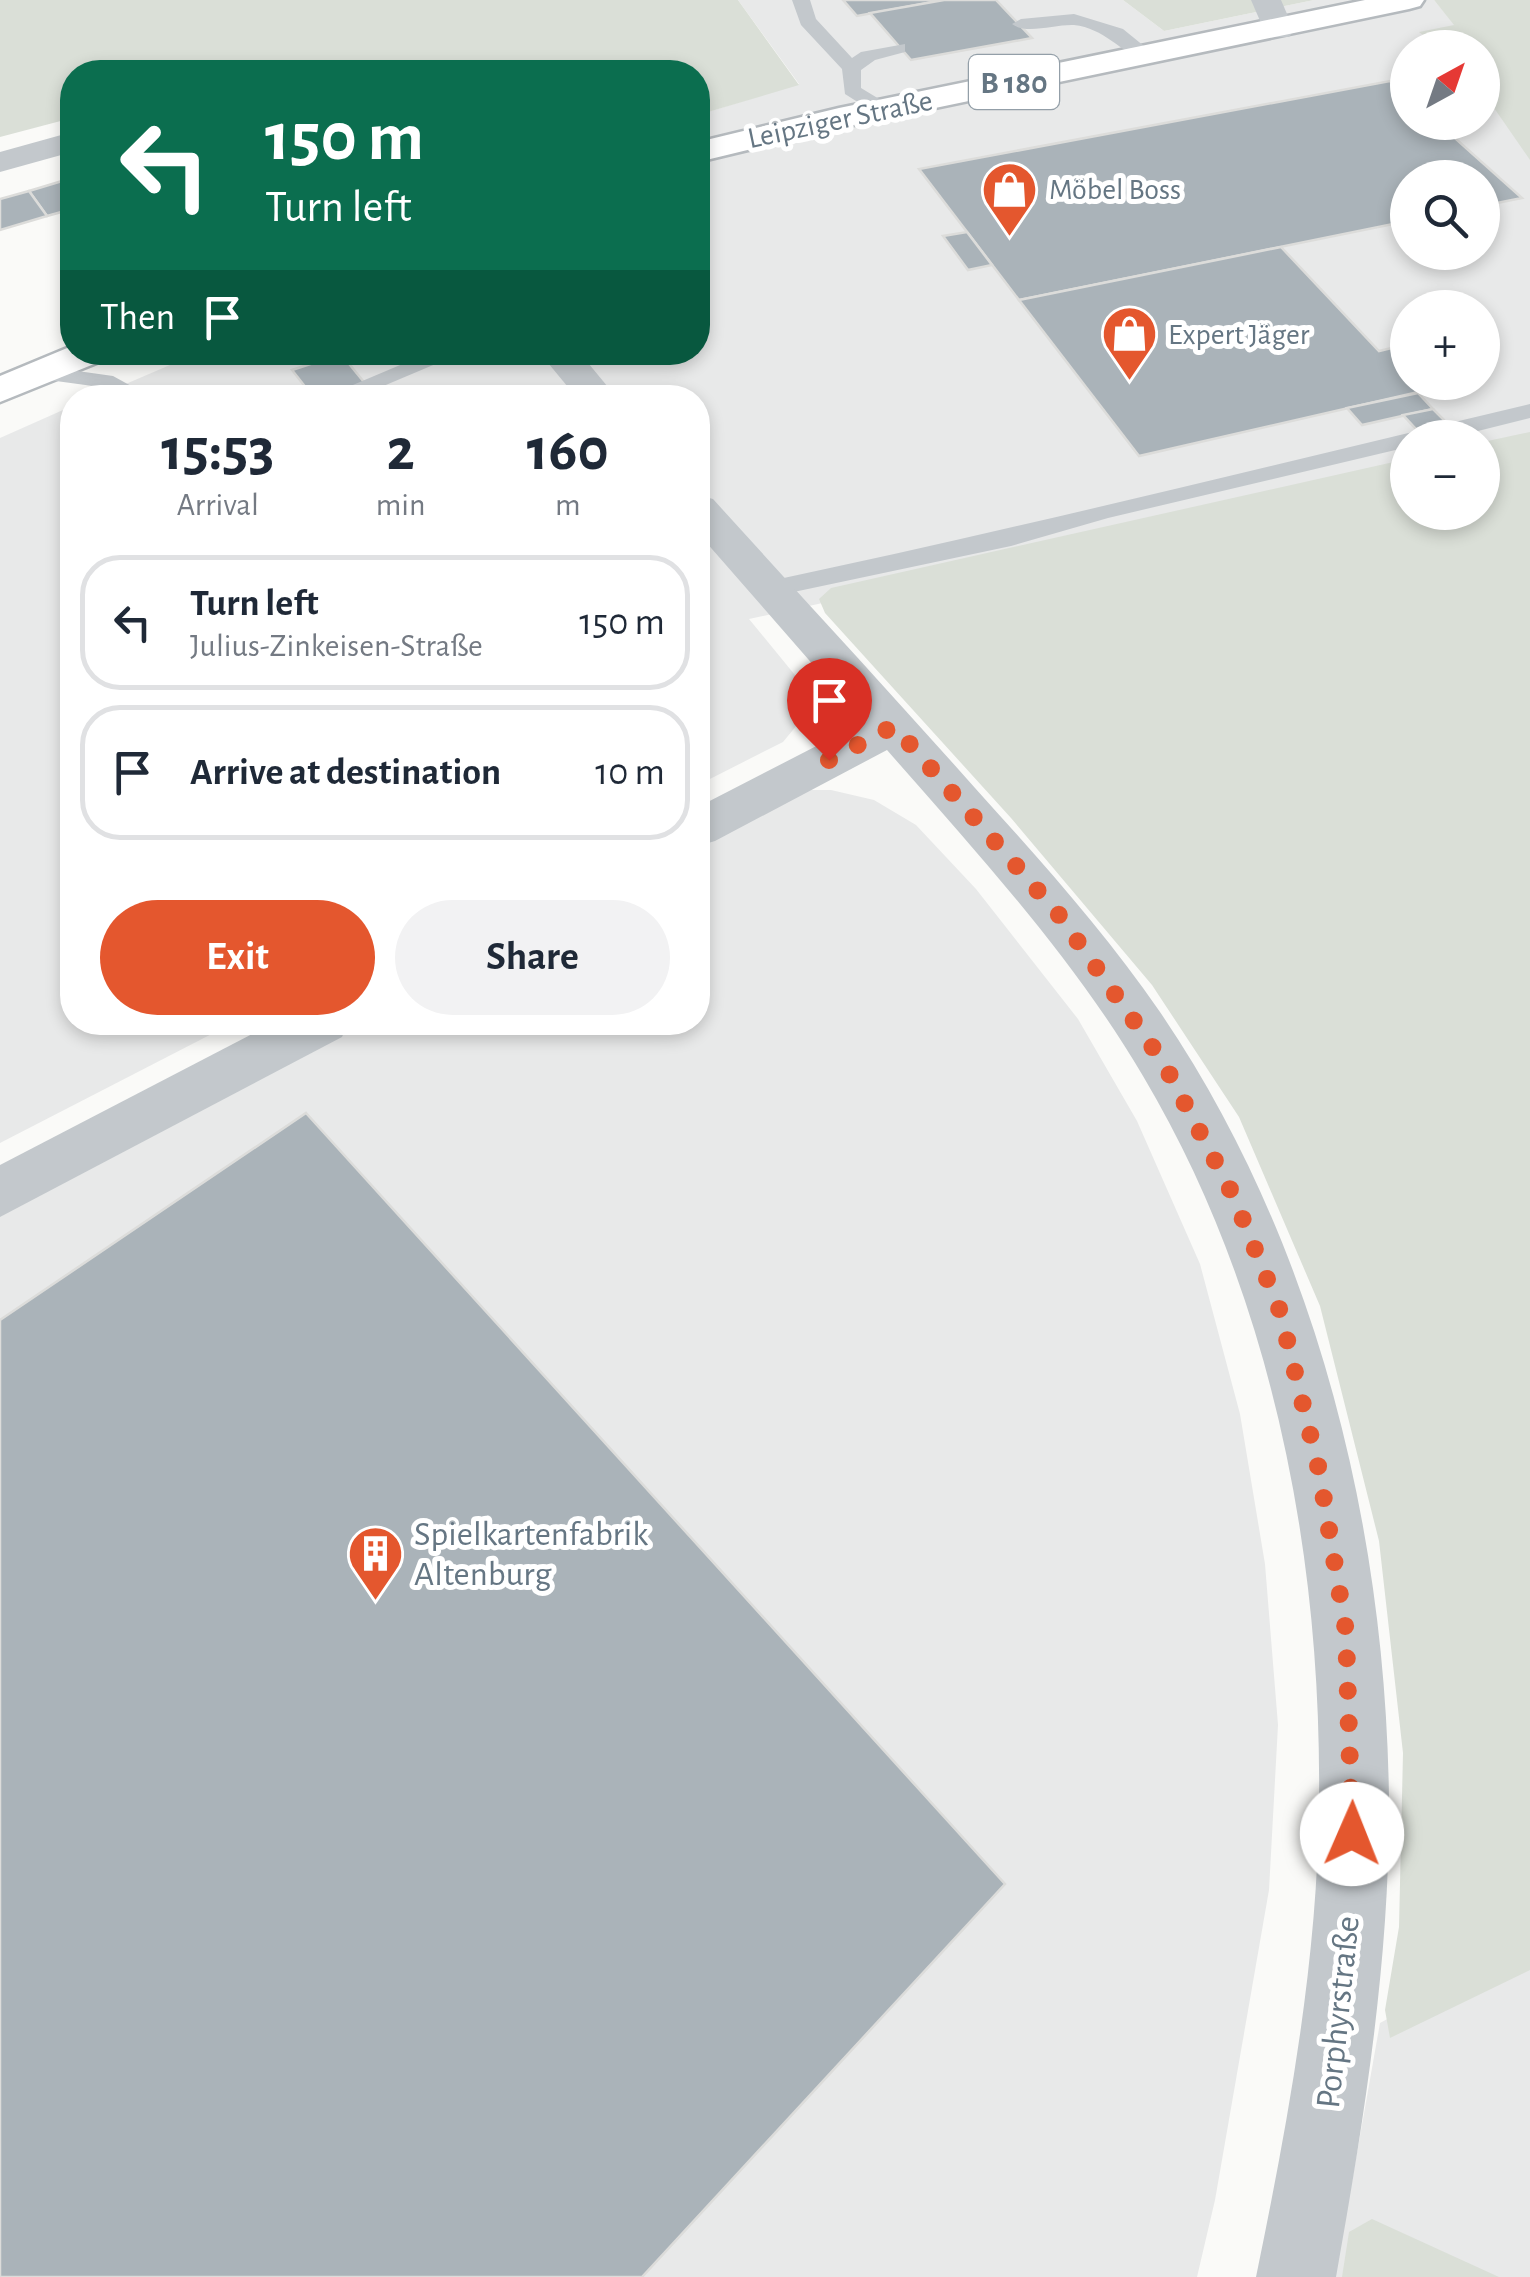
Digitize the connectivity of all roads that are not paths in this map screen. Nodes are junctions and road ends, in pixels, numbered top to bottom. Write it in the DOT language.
graph roads {
  1 [pos="801,0"];
  2 [pos="1039,0"];
  3 [pos="1266,0"];
  4 [pos="1409,0"];
  5 [pos="1058,17"];
  6 [pos="1022,24"];
  7 [pos="1278,30"];
  8 [pos="898,48"];
  9 [pos="1146,55"];
  10 [pos="851,68"];
  11 [pos="882,109"];
  12 [pos="60,145"];
  13 [pos="710,149"];
  14 [pos="0,162"];
  15 [pos="60,365"];
  16 [pos="419,365"];
  17 [pos="569,365"];
  18 [pos="42,372"];
  19 [pos="114,385"];
  20 [pos="367,385"];
  21 [pos="587,385"];
  22 [pos="0,390"];
  23 [pos="1530,411"];
  24 [pos="1493,420"];
  25 [pos="1390,444"];
  26 [pos="710,522"];
  27 [pos="770,589"];
  28 [pos="894,726"];
  29 [pos="710,822"];
  30 [pos="299,1035"];
  31 [pos="0,1193"];
  32 [pos="1296,2277"];
  1 -- 10 [label="lane"];
  2 -- 5 [label="lane"];
  3 -- 7 [label="street"];
  4 -- 7 [label="main road, Leipziger Straße / B 180"];
  5 -- 6 [label="lane"];
  5 -- 9 [label="lane"];
  7 -- 9 [label="main road, Leipziger Straße / B 180"];
  8 -- 10 [label="lane"];
  9 -- 11 [label="main road, Leipziger Straße / B 180"];
  10 -- 11 [label="lane"];
  11 -- 13 [label="main road, Leipziger Straße / B 180"];
  12 -- 14 [label="street"];
  15 -- 18 [label="main road"];
  16 -- 20 [label="lane"];
  17 -- 21 [label="street"];
  18 -- 19 [label="lane"];
  18 -- 22 [label="main road"];
  23 -- 24 [label="lane"];
  25 -- 27 [label="lane"];
  26 -- 27 [label="street, Porphyrstraße"];
  27 -- 28 [label="street, Porphyrstraße"];
  28 -- 29 [label="street"];
  28 -- 32 [label="street, Porphyrstraße"];
  30 -- 31 [label="street"];
}
